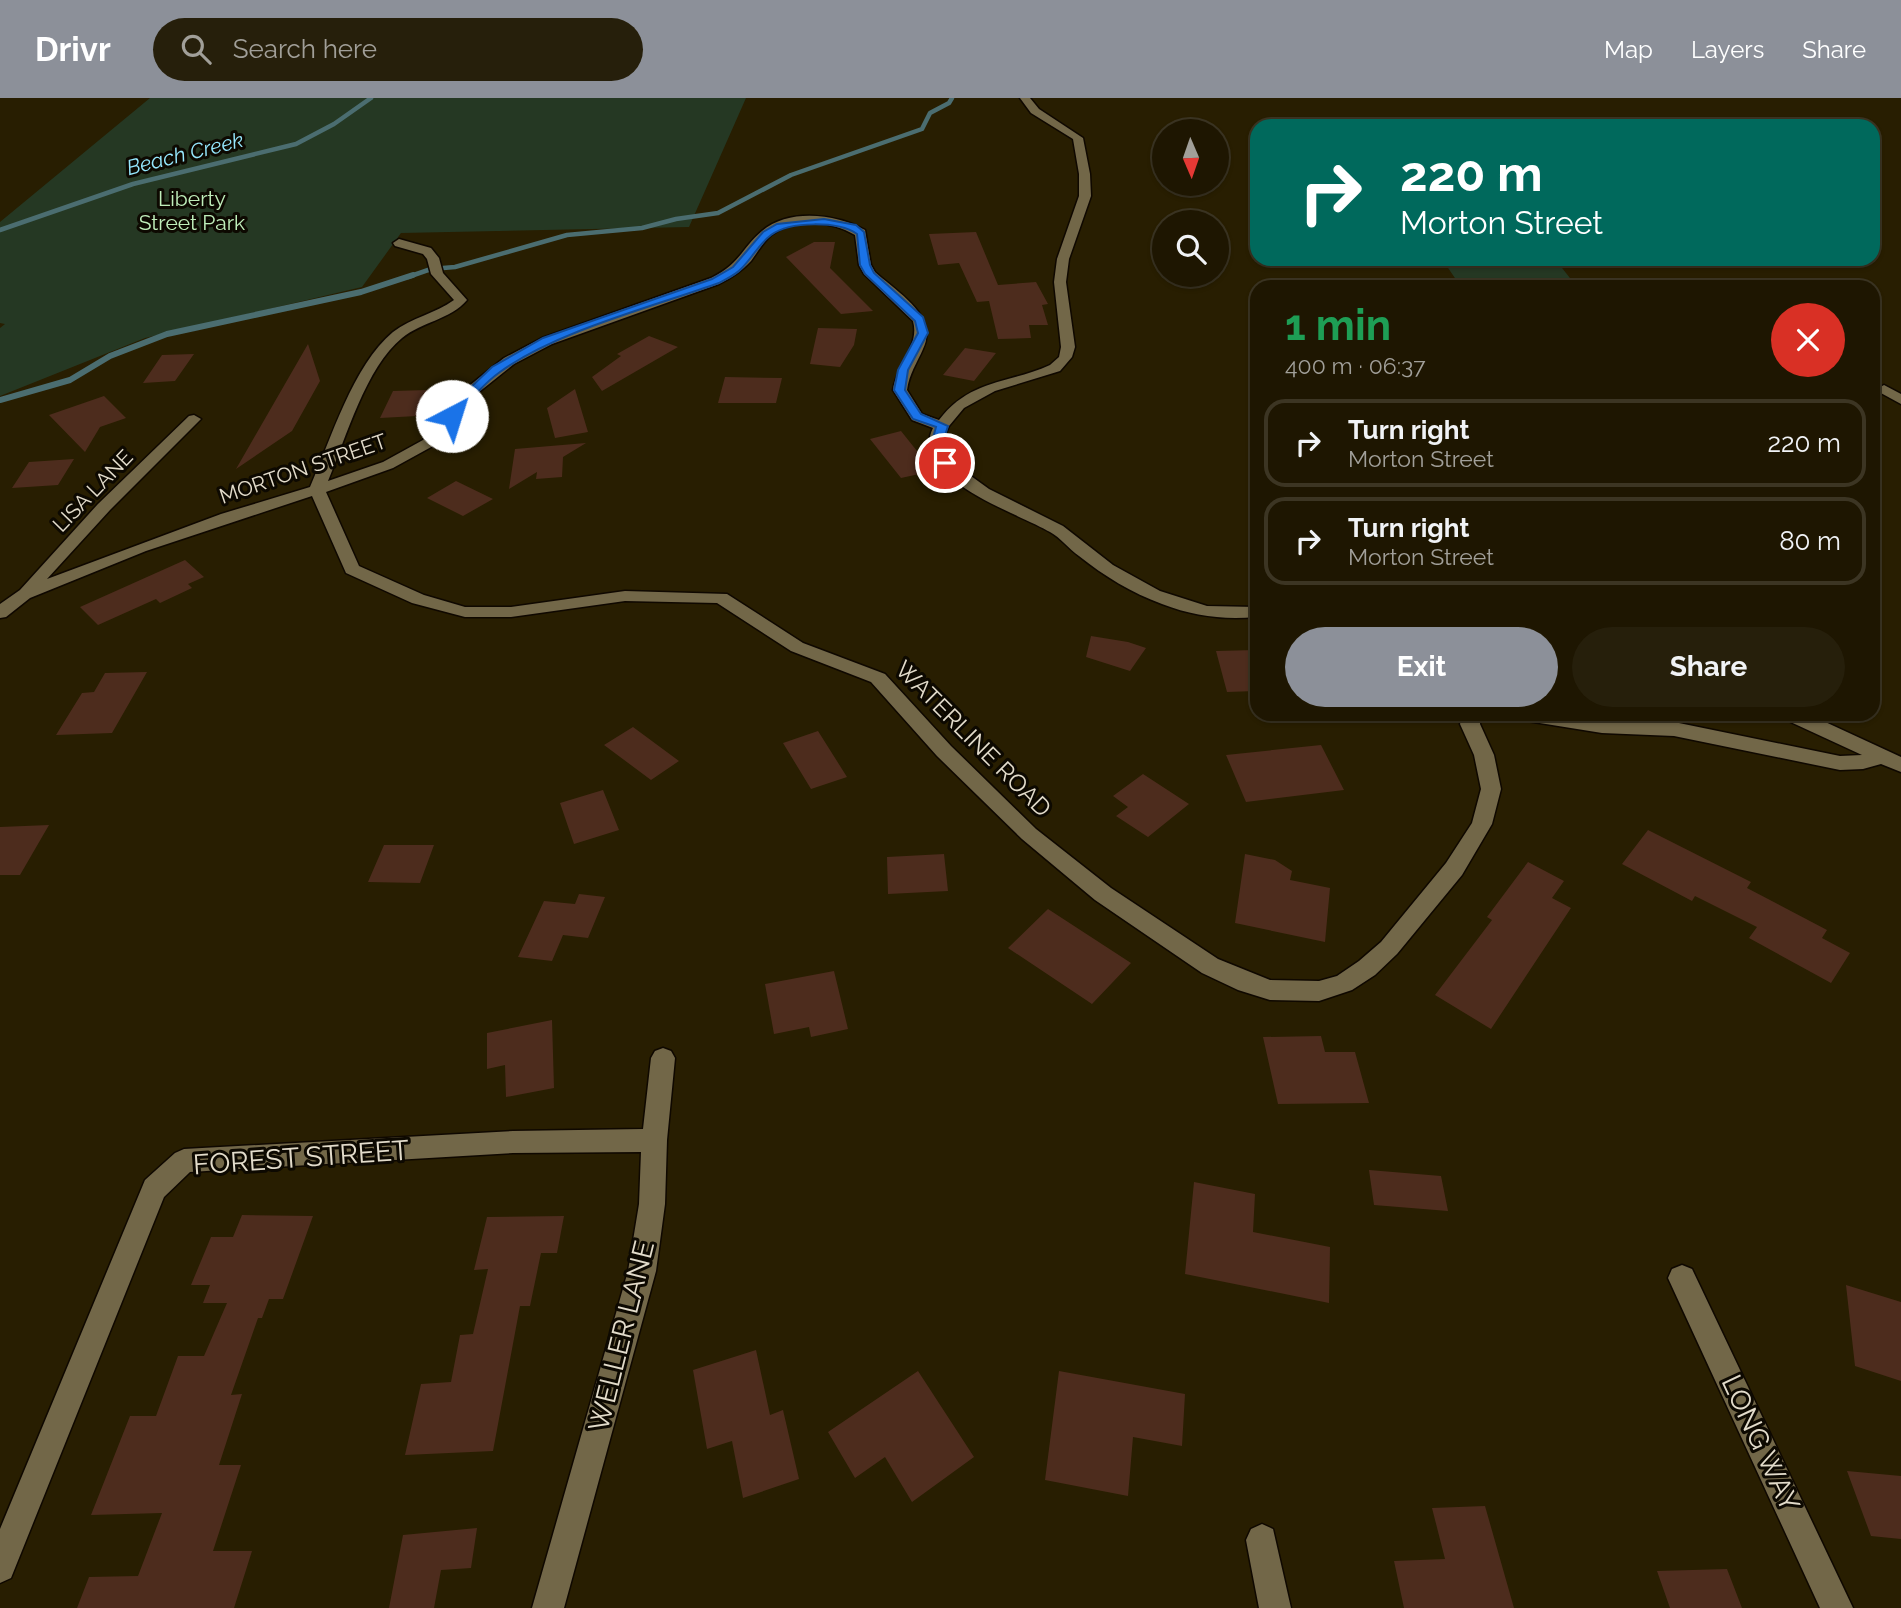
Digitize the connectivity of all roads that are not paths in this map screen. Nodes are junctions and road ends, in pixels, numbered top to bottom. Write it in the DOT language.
graph roads {
  1 [pos="1025,98"];
  2 [pos="399,243"];
  3 [pos="1884,389"];
  4 [pos="1901,400"];
  5 [pos="194,419"];
  6 [pos="942,426"];
  7 [pos="317,489"];
  8 [pos="24,594"];
  9 [pos="1250,612"];
  10 [pos="0,613"];
  11 [pos="1471,721"];
  12 [pos="1568,721"];
  13 [pos="1806,721"];
  14 [pos="1881,757"];
  15 [pos="1901,765"];
  16 [pos="663,1058"];
  17 [pos="654,1140"];
  18 [pos="1682,1278"];
  19 [pos="1262,1540"];
  20 [pos="0,1567"];
  21 [pos="548,1608"];
  22 [pos="1275,1608"];
  23 [pos="1838,1608"];
  1 -- 6 [label="street"];
  2 -- 7 [label="street"];
  3 -- 4 [label="street"];
  5 -- 8 [label="street, LISA LANE"];
  6 -- 7 [label="street, MORTON STREET"];
  6 -- 9 [label="street"];
  7 -- 8 [label="street, MORTON STREET"];
  7 -- 11 [label="street, WATERLINE ROAD"];
  8 -- 10 [label="street, MORTON STREET"];
  12 -- 14 [label="street"];
  13 -- 14 [label="street"];
  14 -- 15 [label="street"];
  16 -- 17 [label="street, WELLER LANE"];
  17 -- 20 [label="street, FOREST STREET"];
  17 -- 21 [label="street, WELLER LANE"];
  18 -- 23 [label="street, LONG WAY"];
  19 -- 22 [label="street"];
}
